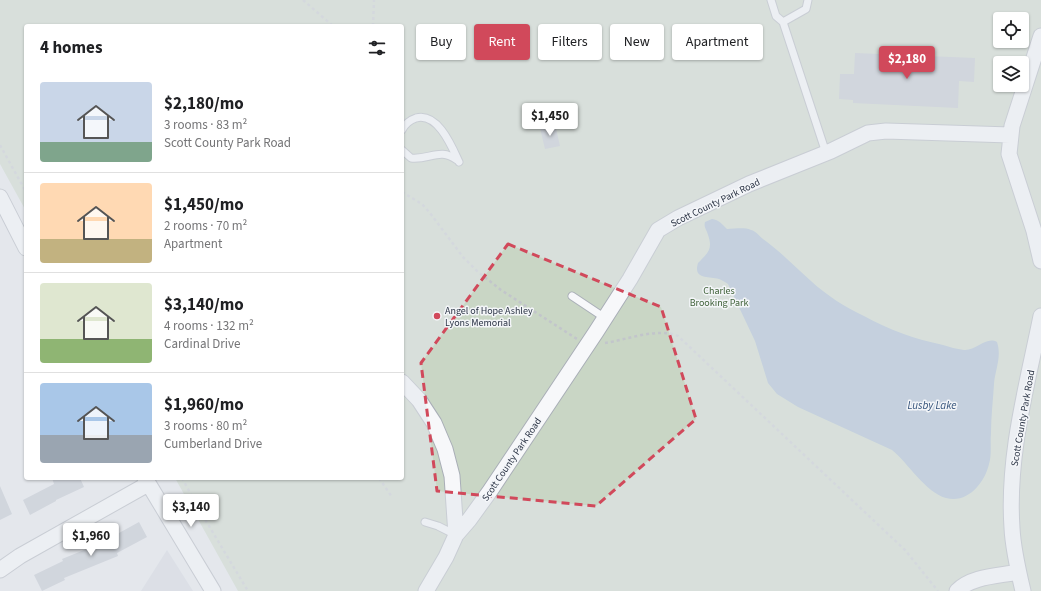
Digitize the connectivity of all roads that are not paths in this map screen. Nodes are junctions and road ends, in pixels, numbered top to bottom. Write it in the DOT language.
graph roads {
  1 [pos="771,0"];
  2 [pos="808,0"];
  3 [pos="782,22"];
  4 [pos="1041,36"];
  5 [pos="404,127"];
  6 [pos="1010,135"];
  7 [pos="404,152"];
  8 [pos="826,153"];
  9 [pos="0,197"];
  10 [pos="24,244"];
  11 [pos="1041,261"];
  12 [pos="572,296"];
  13 [pos="1041,316"];
  14 [pos="605,318"];
  15 [pos="404,384"];
  16 [pos="147,481"];
  17 [pos="425,522"];
  18 [pos="456,536"];
  19 [pos="0,570"];
  20 [pos="1018,572"];
  21 [pos="213,591"];
  22 [pos="426,591"];
  23 [pos="957,591"];
  24 [pos="1023,591"];
  1 -- 3 [label="lane"];
  2 -- 3 [label="lane"];
  3 -- 8 [label="lane"];
  4 -- 6 [label="street"];
  5 -- 7 [label="lane"];
  6 -- 8 [label="street, Scott County Park Road"];
  6 -- 11 [label="street"];
  8 -- 14 [label="street, Scott County Park Road"];
  9 -- 10 [label="street"];
  12 -- 14 [label="lane"];
  13 -- 20 [label="street, Scott County Park Road"];
  14 -- 18 [label="street, Scott County Park Road"];
  15 -- 18 [label="street"];
  16 -- 19 [label="street"];
  16 -- 21 [label="street"];
  17 -- 18 [label="lane"];
  18 -- 22 [label="street, Scott County Park Road"];
  20 -- 23 [label="street"];
  20 -- 24 [label="street, Scott County Park Road"];
}
